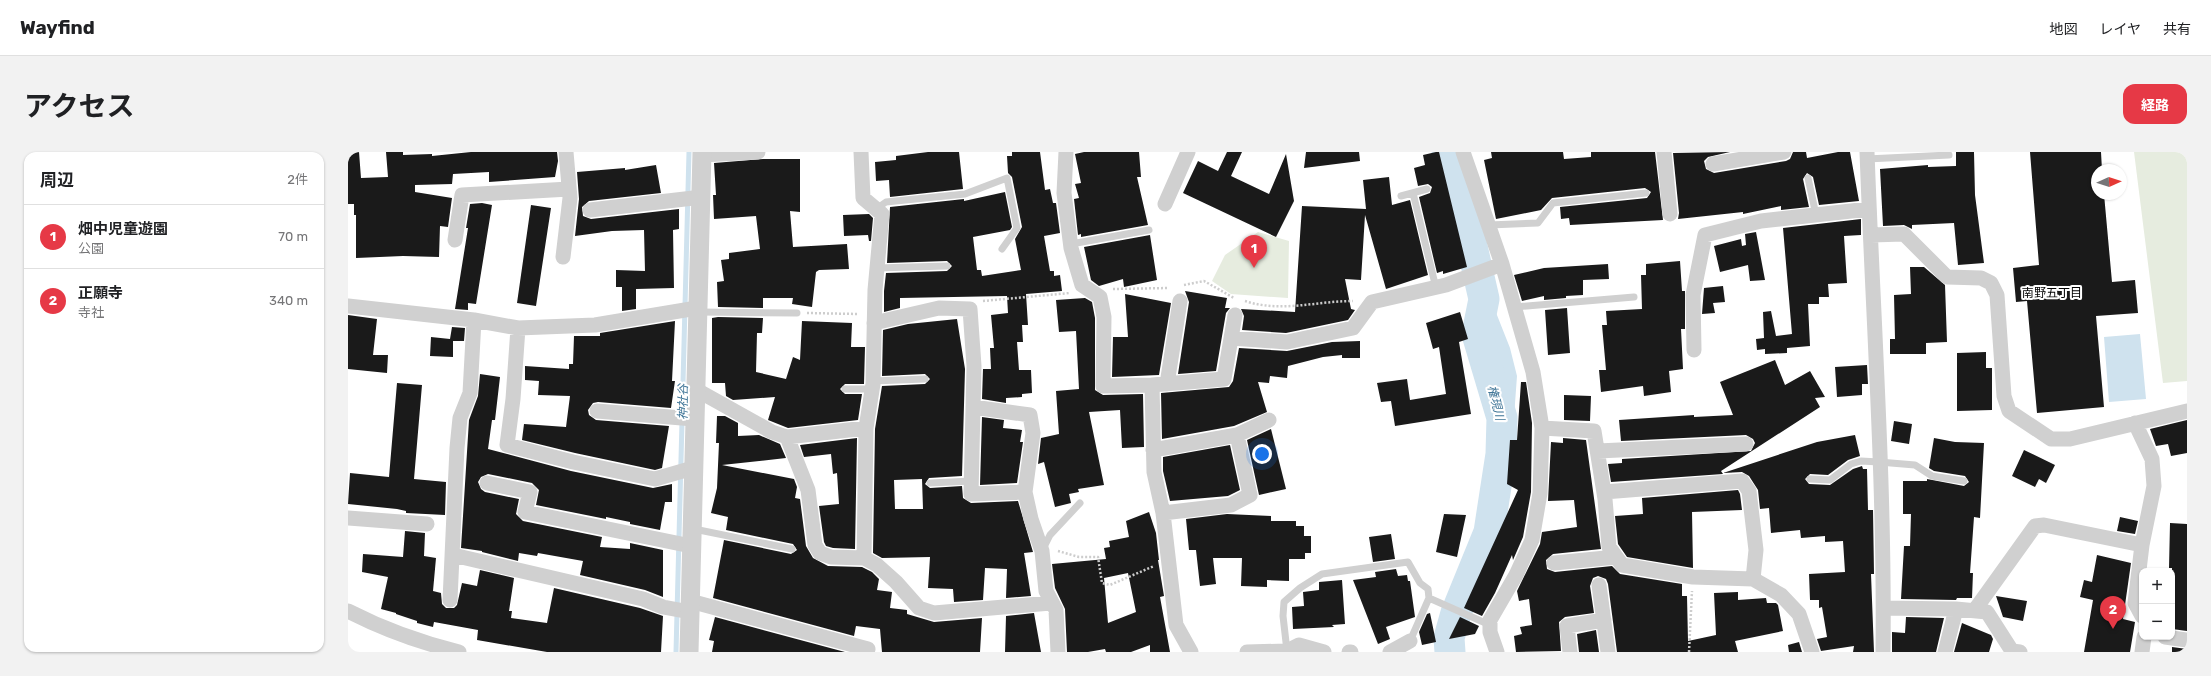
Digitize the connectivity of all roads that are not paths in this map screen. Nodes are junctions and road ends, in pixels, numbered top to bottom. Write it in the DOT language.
graph roads {
  1 [pos="566,152"];
  2 [pos="758,152"];
  3 [pos="861,152"];
  4 [pos="1066,152"];
  5 [pos="1188,152"];
  6 [pos="1463,152"];
  7 [pos="1664,152"];
  8 [pos="1784,152"];
  9 [pos="702,153"];
  10 [pos="1949,154"];
  11 [pos="1867,155"];
  12 [pos="1713,164"];
  13 [pos="1808,178"];
  14 [pos="1427,189"];
  15 [pos="569,190"];
  16 [pos="1413,193"];
  17 [pos="1646,193"];
  18 [pos="1401,196"];
  19 [pos="702,197"];
  20 [pos="1165,204"];
  21 [pos="876,209"];
  22 [pos="1868,209"];
  23 [pos="590,210"];
  24 [pos="1670,214"];
  25 [pos="1816,215"];
  26 [pos="1488,225"];
  27 [pos="1150,230"];
  28 [pos="1871,235"];
  29 [pos="455,240"];
  30 [pos="1070,244"];
  31 [pos="1002,249"];
  32 [pos="562,257"];
  33 [pos="1502,264"];
  34 [pos="947,266"];
  35 [pos="877,268"];
  36 [pos="1436,288"];
  37 [pos="1634,297"];
  38 [pos="1180,301"];
  39 [pos="348,306"];
  40 [pos="1515,307"];
  41 [pos="697,310"];
  42 [pos="797,313"];
  43 [pos="1235,315"];
  44 [pos="874,319"];
  45 [pos="474,320"];
  46 [pos="518,328"];
  47 [pos="1230,338"];
  48 [pos="1694,350"];
  49 [pos="925,379"];
  50 [pos="1160,384"];
  51 [pos="872,385"];
  52 [pos="695,389"];
  53 [pos="845,389"];
  54 [pos="973,408"];
  55 [pos="597,411"];
  56 [pos="2187,411"];
  57 [pos="694,418"];
  58 [pos="1270,420"];
  59 [pos="2135,422"];
  60 [pos="866,428"];
  61 [pos="1542,428"];
  62 [pos="1237,435"];
  63 [pos="787,437"];
  64 [pos="1746,444"];
  65 [pos="1153,450"];
  66 [pos="1598,451"];
  67 [pos="1879,462"];
  68 [pos="693,468"];
  69 [pos="1810,479"];
  70 [pos="971,481"];
  71 [pos="1964,481"];
  72 [pos="487,483"];
  73 [pos="930,483"];
  74 [pos="1025,492"];
  75 [pos="1604,492"];
  76 [pos="1080,503"];
  77 [pos="1163,513"];
  78 [pos="348,518"];
  79 [pos="427,524"];
  80 [pos="691,537"];
  81 [pos="2142,545"];
  82 [pos="792,548"];
  83 [pos="1044,548"];
  84 [pos="453,555"];
  85 [pos="1616,557"];
  86 [pos="864,558"];
  87 [pos="1554,563"];
  88 [pos="1753,579"];
  89 [pos="1599,585"];
  90 [pos="1429,598"];
  91 [pos="450,600"];
  92 [pos="1051,603"];
  93 [pos="690,606"];
  94 [pos="1884,608"];
  95 [pos="1956,609"];
  96 [pos="2139,610"];
  97 [pos="348,611"];
  98 [pos="1974,611"];
  99 [pos="1604,620"];
  100 [pos="1490,626"];
  101 [pos="2175,638"];
  102 [pos="2144,640"];
  103 [pos="2187,640"];
  104 [pos="1410,641"];
  105 [pos="868,649"];
  106 [pos="1287,651"];
  107 [pos="459,652"];
  108 [pos="689,652"];
  109 [pos="1058,652"];
  110 [pos="1191,652"];
  111 [pos="1247,652"];
  112 [pos="1324,652"];
  113 [pos="1390,652"];
  114 [pos="1497,652"];
  115 [pos="1570,652"];
  116 [pos="1608,652"];
  117 [pos="1812,652"];
  118 [pos="1883,652"];
  119 [pos="1945,652"];
  120 [pos="2020,652"];
  121 [pos="2142,652"];
  1 -- 15 [label="street"];
  2 -- 9 [label="street"];
  3 -- 21 [label="street"];
  4 -- 30 [label="street"];
  5 -- 20 [label="street"];
  6 -- 26 [label="street"];
  7 -- 24 [label="street"];
  8 -- 12 [label="street"];
  9 -- 19 [label="street"];
  10 -- 11 [label="lane"];
  11 -- 22 [label="street"];
  13 -- 25 [label="lane"];
  14 -- 16 [label="lane"];
  15 -- 29 [label="street"];
  15 -- 32 [label="street"];
  16 -- 18 [label="lane"];
  16 -- 36 [label="lane"];
  17 -- 26 [label="lane"];
  19 -- 23 [label="street"];
  19 -- 41 [label="street"];
  21 -- 31 [label="lane"];
  21 -- 35 [label="street"];
  22 -- 25 [label="street"];
  22 -- 28 [label="street"];
  25 -- 48 [label="street"];
  26 -- 33 [label="street"];
  27 -- 30 [label="lane"];
  28 -- 59 [label="street"];
  28 -- 67 [label="street"];
  30 -- 50 [label="street"];
  33 -- 36 [label="street"];
  33 -- 40 [label="street"];
  34 -- 35 [label="lane"];
  35 -- 44 [label="street"];
  36 -- 47 [label="street"];
  37 -- 40 [label="lane"];
  38 -- 50 [label="street"];
  39 -- 45 [label="street"];
  40 -- 61 [label="street"];
  41 -- 42 [label="lane"];
  41 -- 46 [label="street"];
  41 -- 52 [label="street"];
  43 -- 47 [label="street"];
  44 -- 51 [label="street"];
  44 -- 54 [label="street"];
  45 -- 46 [label="street"];
  45 -- 84 [label="street"];
  46 -- 68 [label="street"];
  47 -- 50 [label="street"];
  49 -- 51 [label="lane"];
  50 -- 65 [label="street"];
  51 -- 53 [label="lane"];
  51 -- 60 [label="street"];
  52 -- 57 [label="street"];
  52 -- 63 [label="street"];
  54 -- 70 [label="street"];
  54 -- 74 [label="street"];
  55 -- 57 [label="street"];
  56 -- 59 [label="street"];
  57 -- 68 [label="street"];
  58 -- 62 [label="street"];
  59 -- 81 [label="street"];
  60 -- 63 [label="street"];
  60 -- 86 [label="street"];
  61 -- 66 [label="street"];
  61 -- 100 [label="street"];
  62 -- 65 [label="street"];
  62 -- 77 [label="street"];
  63 -- 86 [label="street"];
  64 -- 66 [label="street"];
  65 -- 77 [label="street"];
  66 -- 75 [label="street"];
  67 -- 69 [label="lane"];
  67 -- 71 [label="lane"];
  67 -- 94 [label="street"];
  68 -- 80 [label="street"];
  70 -- 73 [label="lane"];
  70 -- 74 [label="street"];
  72 -- 80 [label="street"];
  74 -- 83 [label="street"];
  75 -- 85 [label="street"];
  75 -- 88 [label="street"];
  76 -- 83 [label="lane"];
  77 -- 110 [label="street"];
  78 -- 79 [label="street"];
  80 -- 82 [label="lane"];
  80 -- 93 [label="street"];
  81 -- 96 [label="street"];
  81 -- 98 [label="street"];
  83 -- 92 [label="street"];
  84 -- 91 [label="street"];
  84 -- 93 [label="street"];
  85 -- 87 [label="street"];
  85 -- 88 [label="street"];
  86 -- 92 [label="street"];
  88 -- 117 [label="street"];
  89 -- 99 [label="street"];
  90 -- 100 [label="lane"];
  90 -- 104 [label="lane"];
  90 -- 106 [label="lane"];
  92 -- 109 [label="street"];
  93 -- 105 [label="street"];
  93 -- 108 [label="street"];
  94 -- 95 [label="street"];
  94 -- 118 [label="street"];
  95 -- 98 [label="street"];
  95 -- 119 [label="street"];
  97 -- 107 [label="street"];
  98 -- 120 [label="street"];
  99 -- 115 [label="street"];
  99 -- 116 [label="street"];
  100 -- 114 [label="street"];
  101 -- 103 [label="street"];
  102 -- 121 [label="street"];
  104 -- 113 [label="street"];
  106 -- 111 [label="street"];
  106 -- 112 [label="street"];
}
